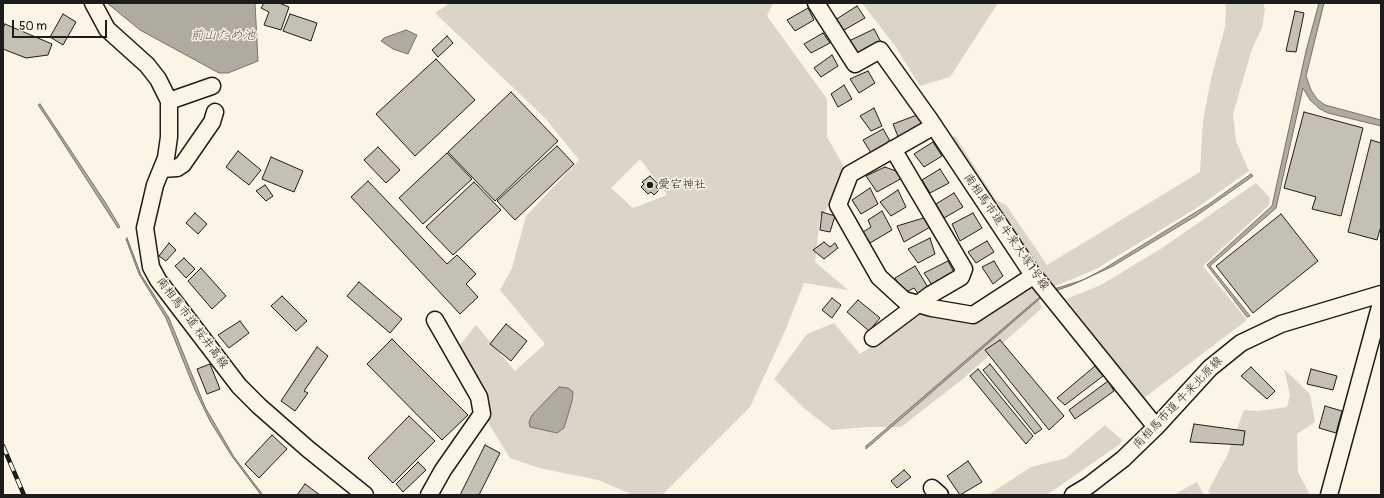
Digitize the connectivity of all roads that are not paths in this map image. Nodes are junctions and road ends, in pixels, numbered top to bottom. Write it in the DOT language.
graph roads {
  1 [pos="93,3"];
  2 [pos="816,3"];
  3 [pos="212,86"];
  4 [pos="169,101"];
  5 [pos="215,112"];
  6 [pos="934,126"];
  7 [pos="893,150"];
  8 [pos="162,169"];
  9 [pos="1034,276"];
  10 [pos="1381,294"];
  11 [pos="1381,302"];
  12 [pos="920,304"];
  13 [pos="435,320"];
  14 [pos="874,338"];
  15 [pos="1156,427"];
  16 [pos="365,495"];
  17 [pos="429,495"];
  18 [pos="1073,495"];
  19 [pos="1329,495"];
  1 -- 4 [label="street, 南相馬市道 桜井高線"];
  2 -- 6 [label="street, 南相馬市道 牛来大塚1号線"];
  3 -- 4 [label="street"];
  4 -- 8 [label="street, 南相馬市道 桜井高線"];
  5 -- 8 [label="street"];
  6 -- 7 [label="street"];
  6 -- 9 [label="street, 南相馬市道 牛来大塚1号線"];
  7 -- 12 [label="street"];
  7 -- 12 [label="street"];
  8 -- 16 [label="street, 南相馬市道 桜井高線"];
  9 -- 12 [label="street"];
  9 -- 15 [label="street, 南相馬市道 牛来大塚1号線"];
  10 -- 15 [label="street, 南相馬市道 牛来北原線"];
  11 -- 19 [label="street"];
  12 -- 14 [label="street"];
  13 -- 17 [label="street"];
  15 -- 18 [label="street, 南相馬市道 牛来北原線"];
}
